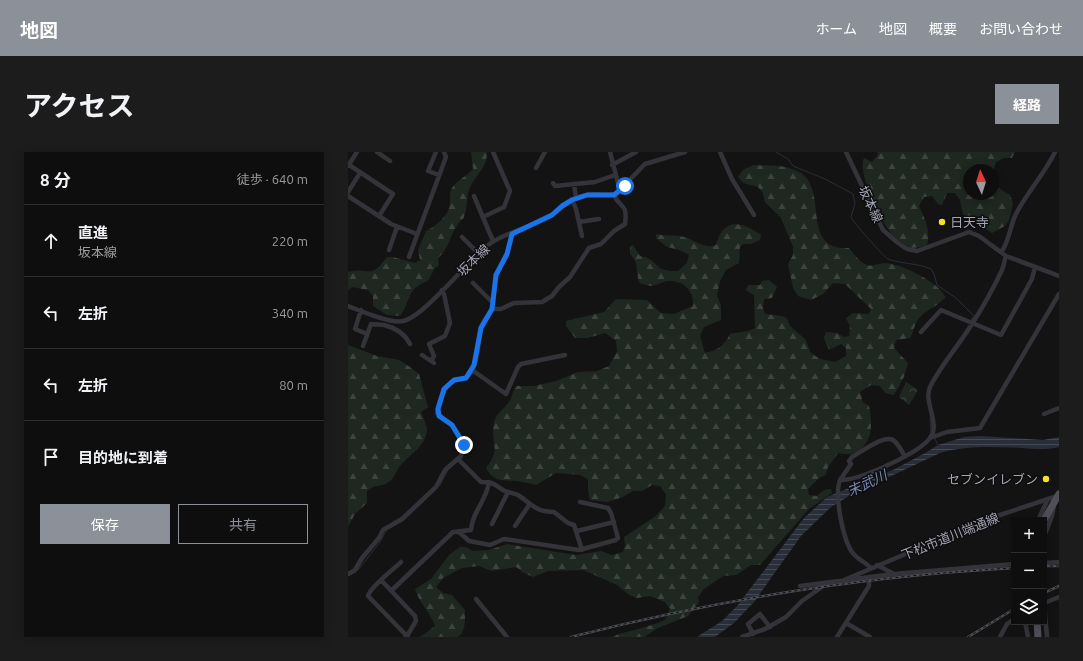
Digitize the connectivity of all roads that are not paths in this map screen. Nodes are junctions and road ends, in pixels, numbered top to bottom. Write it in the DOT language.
graph roads {
  1 [pos="377,152"];
  2 [pos="436,152"];
  3 [pos="444,152"];
  4 [pos="493,152"];
  5 [pos="545,152"];
  6 [pos="610,152"];
  7 [pos="636,152"];
  8 [pos="685,152"];
  9 [pos="720,152"];
  10 [pos="846,152"];
  11 [pos="1055,152"];
  12 [pos="355,153"];
  13 [pos="390,161"];
  14 [pos="348,166"];
  15 [pos="612,166"];
  16 [pos="536,168"];
  17 [pos="360,173"];
  18 [pos="439,175"];
  19 [pos="615,175"];
  20 [pos="553,183"];
  21 [pos="574,184"];
  22 [pos="620,191"];
  23 [pos="348,192"];
  24 [pos="614,195"];
  25 [pos="348,196"];
  26 [pos="474,196"];
  27 [pos="574,199"];
  28 [pos="754,215"];
  29 [pos="379,216"];
  30 [pos="483,217"];
  31 [pos="599,218"];
  32 [pos="579,222"];
  33 [pos="397,227"];
  34 [pos="417,234"];
  35 [pos="512,234"];
  36 [pos="582,236"];
  37 [pos="462,237"];
  38 [pos="493,241"];
  39 [pos="388,250"];
  40 [pos="1002,251"];
  41 [pos="479,254"];
  42 [pos="1006,256"];
  43 [pos="409,257"];
  44 [pos="1035,267"];
  45 [pos="1059,276"];
  46 [pos="473,283"];
  47 [pos="442,290"];
  48 [pos="1059,294"];
  49 [pos="493,306"];
  50 [pos="349,308"];
  51 [pos="362,310"];
  52 [pos="971,322"];
  53 [pos="921,332"];
  54 [pos="367,334"];
  55 [pos="410,344"];
  56 [pos="363,346"];
  57 [pos="422,355"];
  58 [pos="564,355"];
  59 [pos="472,370"];
  60 [pos="1059,408"];
  61 [pos="1044,414"];
  62 [pos="933,438"];
  63 [pos="904,455"];
  64 [pos="459,460"];
  65 [pos="840,480"];
  66 [pos="489,482"];
  67 [pos="508,492"];
  68 [pos="1055,498"];
  69 [pos="580,502"];
  70 [pos="529,505"];
  71 [pos="1040,517"];
  72 [pos="1046,517"];
  73 [pos="614,522"];
  74 [pos="492,524"];
  75 [pos="515,526"];
  76 [pos="1047,529"];
  77 [pos="577,531"];
  78 [pos="459,532"];
  79 [pos="582,550"];
  80 [pos="401,562"];
  81 [pos="1059,562"];
  82 [pos="1047,563"];
  83 [pos="1011,564"];
  84 [pos="877,566"];
  85 [pos="871,568"];
  86 [pos="348,574"];
  87 [pos="894,574"];
  88 [pos="869,577"];
  89 [pos="381,580"];
  90 [pos="844,580"];
  91 [pos="829,582"];
  92 [pos="800,586"];
  93 [pos="392,591"];
  94 [pos="1059,597"];
  95 [pos="476,599"];
  96 [pos="1047,602"];
  97 [pos="1011,621"];
  98 [pos="846,623"];
  99 [pos="1026,625"];
  100 [pos="1037,625"];
  101 [pos="1046,625"];
  102 [pos="770,627"];
  103 [pos="753,634"];
  104 [pos="407,636"];
  105 [pos="507,637"];
  106 [pos="742,637"];
  107 [pos="837,637"];
  108 [pos="870,637"];
  109 [pos="1000,637"];
  110 [pos="1028,637"];
  111 [pos="1038,637"];
  112 [pos="1047,637"];
  1 -- 13 [label="street"];
  2 -- 18 [label="street"];
  3 -- 18 [label="street"];
  4 -- 30 [label="street"];
  5 -- 16 [label="street"];
  6 -- 15 [label="street"];
  7 -- 15 [label="street"];
  8 -- 22 [label="street"];
  9 -- 28 [label="street"];
  10 -- 40 [label="street, 坂本線"];
  11 -- 40 [label="street"];
  12 -- 14 [label="street"];
  14 -- 17 [label="street"];
  15 -- 19 [label="street"];
  17 -- 23 [label="street"];
  17 -- 29 [label="street"];
  18 -- 34 [label="street"];
  19 -- 21 [label="street"];
  19 -- 22 [label="street"];
  20 -- 21 [label="street"];
  21 -- 27 [label="street"];
  22 -- 24 [label="street"];
  24 -- 27 [label="street, 坂本線"];
  24 -- 49 [label="street"];
  25 -- 29 [label="street"];
  26 -- 30 [label="street"];
  27 -- 32 [label="street"];
  27 -- 35 [label="street, 坂本線"];
  29 -- 33 [label="street"];
  30 -- 38 [label="street"];
  31 -- 32 [label="street"];
  32 -- 36 [label="street"];
  33 -- 34 [label="street"];
  33 -- 39 [label="street"];
  34 -- 43 [label="street"];
  35 -- 38 [label="street, 坂本線"];
  35 -- 49 [label="street"];
  37 -- 41 [label="street"];
  38 -- 41 [label="street, 坂本線"];
  40 -- 42 [label="street, 坂本線"];
  41 -- 47 [label="street, 坂本線"];
  42 -- 44 [label="street"];
  42 -- 52 [label="street"];
  44 -- 45 [label="street"];
  44 -- 52 [label="street"];
  46 -- 49 [label="street"];
  47 -- 51 [label="street, 坂本線"];
  47 -- 57 [label="street"];
  48 -- 62 [label="street"];
  49 -- 59 [label="street"];
  50 -- 51 [label="street, 坂本線"];
  51 -- 54 [label="street"];
  52 -- 53 [label="street"];
  52 -- 62 [label="street"];
  54 -- 55 [label="street"];
  54 -- 56 [label="street"];
  58 -- 59 [label="street"];
  59 -- 64 [label="street"];
  60 -- 61 [label="street"];
  62 -- 63 [label="street"];
  63 -- 65 [label="street"];
  63 -- 65 [label="street"];
  64 -- 66 [label="street"];
  64 -- 86 [label="street"];
  65 -- 85 [label="street"];
  66 -- 67 [label="street"];
  66 -- 78 [label="street"];
  67 -- 70 [label="street"];
  67 -- 74 [label="street"];
  68 -- 71 [label="street"];
  68 -- 72 [label="main road"];
  68 -- 76 [label="street"];
  68 -- 84 [label="street, 下松市道川端通線"];
  69 -- 73 [label="street"];
  70 -- 75 [label="street"];
  70 -- 77 [label="street"];
  73 -- 77 [label="street"];
  73 -- 79 [label="street"];
  77 -- 79 [label="street"];
  78 -- 79 [label="street"];
  78 -- 93 [label="street"];
  80 -- 89 [label="street"];
  81 -- 82 [label="street"];
  83 -- 87 [label="street"];
  84 -- 85 [label="street, 下松市道川端通線"];
  84 -- 87 [label="street"];
  85 -- 90 [label="street, 下松市道川端通線"];
  87 -- 88 [label="street"];
  88 -- 90 [label="street"];
  88 -- 98 [label="street"];
  89 -- 93 [label="street"];
  89 -- 104 [label="street"];
  90 -- 91 [label="street"];
  91 -- 92 [label="street"];
  91 -- 102 [label="street"];
  93 -- 104 [label="street"];
  94 -- 96 [label="street"];
  95 -- 105 [label="street"];
  97 -- 109 [label="street"];
  98 -- 107 [label="street"];
  98 -- 108 [label="street"];
  99 -- 110 [label="street"];
  100 -- 111 [label="main road"];
  101 -- 112 [label="street"];
  102 -- 103 [label="street"];
  102 -- 103 [label="street"];
  103 -- 106 [label="street"];
}
